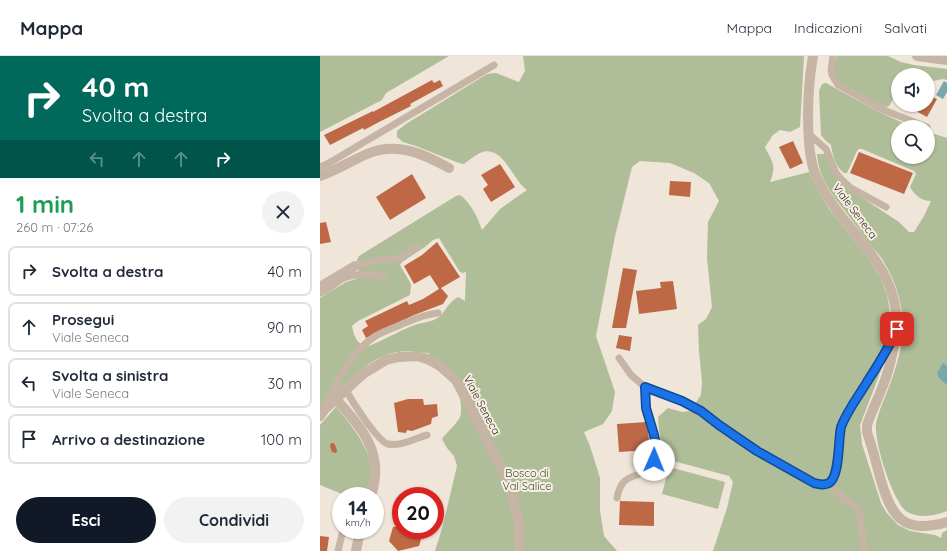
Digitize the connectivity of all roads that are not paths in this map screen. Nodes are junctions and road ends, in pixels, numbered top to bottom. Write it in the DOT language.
graph roads {
  1 [pos="813,56"];
  2 [pos="833,56"];
  3 [pos="917,56"];
  4 [pos="947,60"];
  5 [pos="494,65"];
  6 [pos="909,120"];
  7 [pos="808,134"];
  8 [pos="320,167"];
  9 [pos="449,168"];
  10 [pos="320,176"];
  11 [pos="886,207"];
  12 [pos="417,247"];
  13 [pos="355,266"];
  14 [pos="384,277"];
  15 [pos="320,287"];
  16 [pos="320,293"];
  17 [pos="438,313"];
  18 [pos="897,329"];
  19 [pos="619,358"];
  20 [pos="645,387"];
  21 [pos="346,390"];
  22 [pos="336,399"];
  23 [pos="322,412"];
  24 [pos="427,435"];
  25 [pos="830,483"];
  26 [pos="373,487"];
  27 [pos="617,498"];
  28 [pos="947,522"];
  29 [pos="341,539"];
  30 [pos="358,539"];
  31 [pos="338,551"];
  32 [pos="356,551"];
  33 [pos="518,551"];
  34 [pos="864,551"];
  1 -- 7 [label="street, Viale Seneca"];
  2 -- 6 [label="lane"];
  3 -- 4 [label="street"];
  5 -- 8 [label="lane"];
  7 -- 11 [label="lane"];
  7 -- 18 [label="street, Viale Seneca"];
  9 -- 10 [label="street"];
  12 -- 13 [label="lane"];
  13 -- 15 [label="street"];
  14 -- 16 [label="lane"];
  17 -- 23 [label="lane"];
  18 -- 25 [label="lane, Viale Seneca"];
  18 -- 28 [label="street, Viale Seneca"];
  19 -- 20 [label="lane"];
  20 -- 25 [label="lane"];
  20 -- 27 [label="lane"];
  21 -- 22 [label="street, Viale Seneca"];
  21 -- 24 [label="lane"];
  21 -- 33 [label="street, Viale Seneca"];
  22 -- 23 [label="street, Viale Seneca"];
  22 -- 26 [label="street"];
  25 -- 34 [label="lane"];
  29 -- 31 [label="lane"];
  30 -- 32 [label="street"];
}
